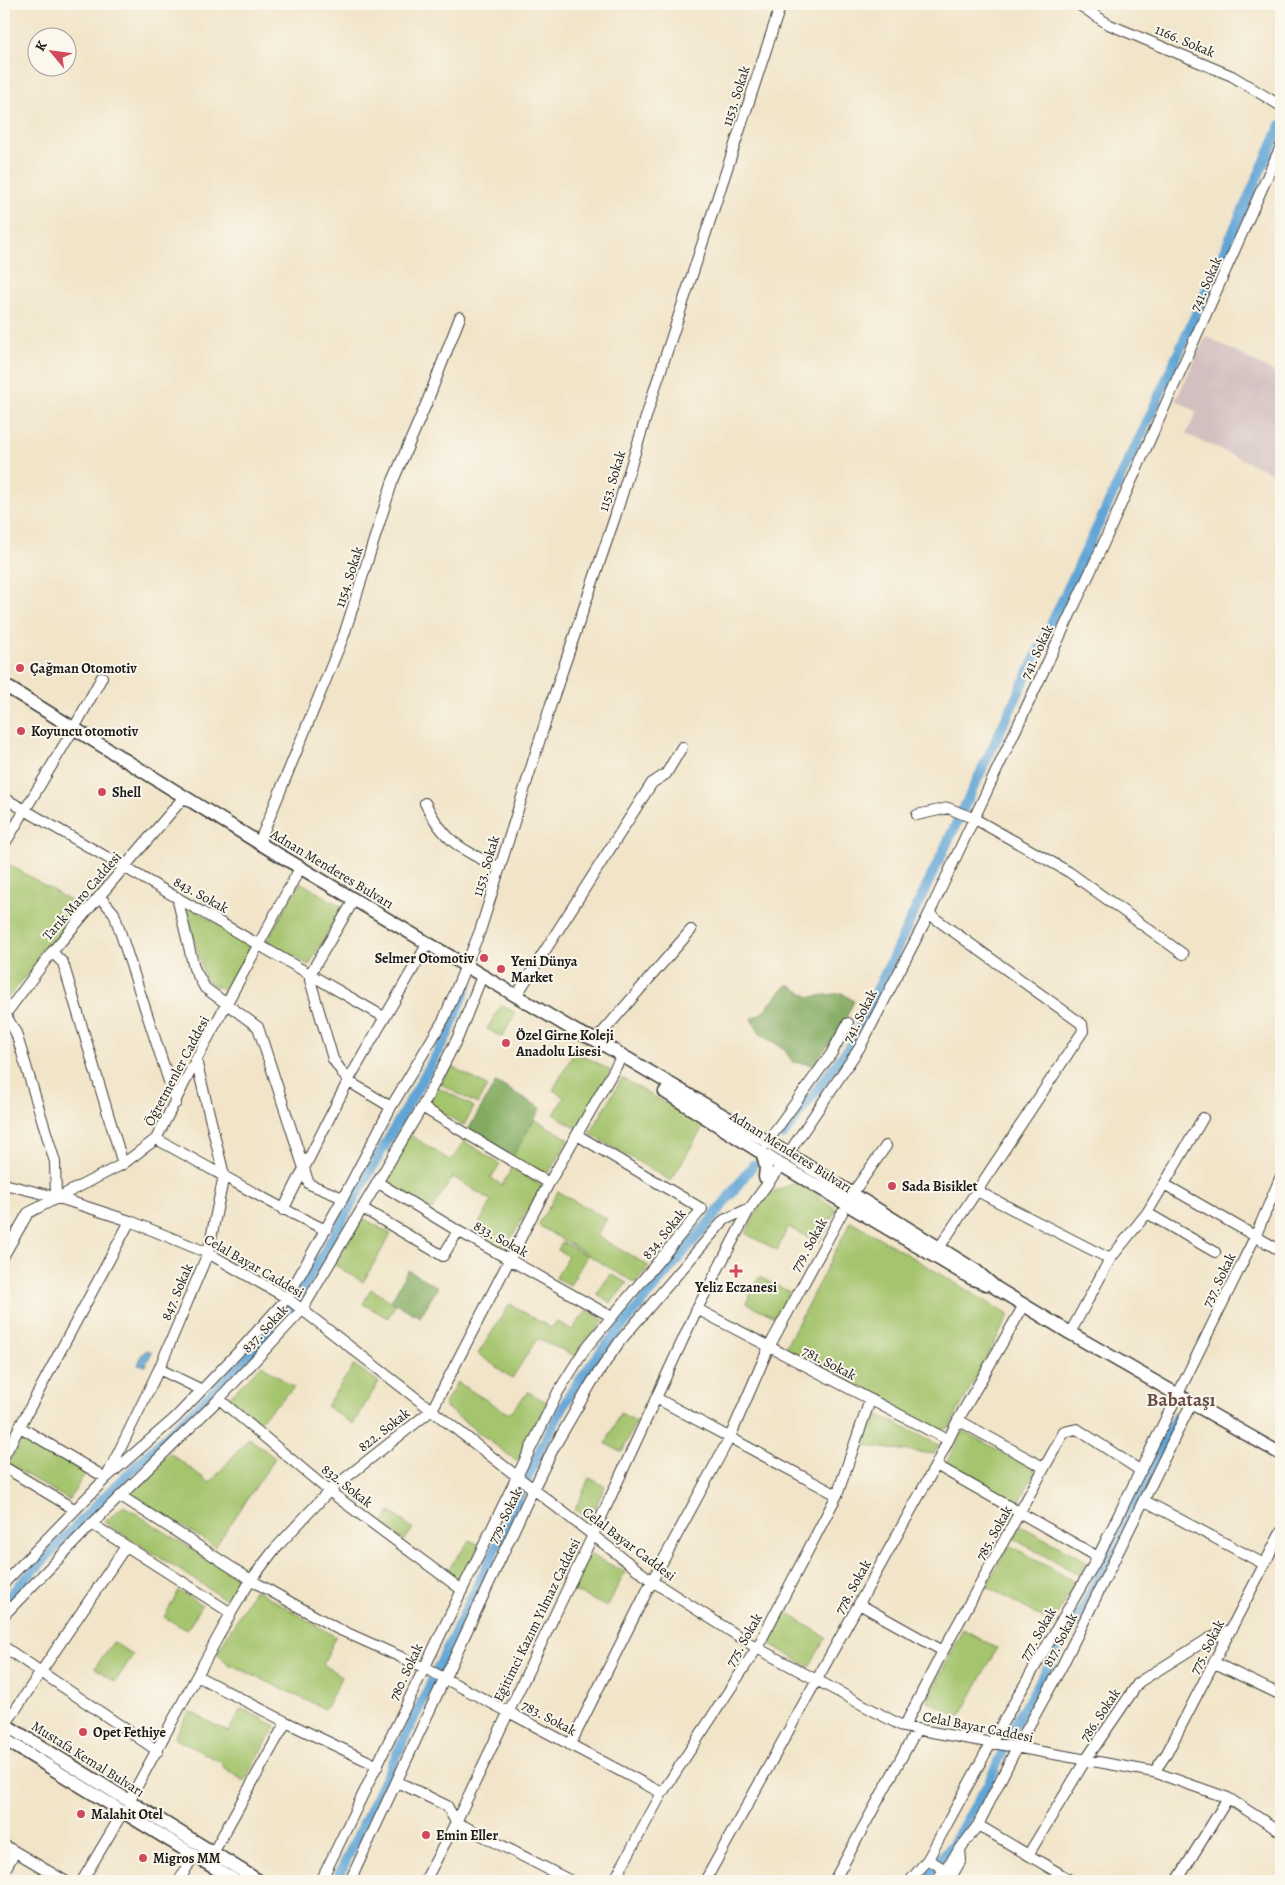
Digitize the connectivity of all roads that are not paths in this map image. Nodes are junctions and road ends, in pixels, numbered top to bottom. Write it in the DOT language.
graph roads {
  1 [pos="781,4"];
  2 [pos="1078,4"];
  3 [pos="1281,106"];
  4 [pos="1281,146"];
  5 [pos="460,317"];
  6 [pos="102,677"];
  7 [pos="4,685"];
  8 [pos="4,696"];
  9 [pos="73,730"];
  10 [pos="682,747"];
  11 [pos="184,797"];
  12 [pos="4,798"];
  13 [pos="425,804"];
  14 [pos="25,809"];
  15 [pos="917,815"];
  16 [pos="975,819"];
  17 [pos="259,843"];
  18 [pos="4,845"];
  19 [pos="300,868"];
  20 [pos="500,868"];
  21 [pos="124,869"];
  22 [pos="100,897"];
  23 [pos="177,897"];
  24 [pos="354,900"];
  25 [pos="929,914"];
  26 [pos="691,930"];
  27 [pos="428,943"];
  28 [pos="258,944"];
  29 [pos="52,952"];
  30 [pos="1183,954"];
  31 [pos="465,966"];
  32 [pos="310,974"];
  33 [pos="482,976"];
  34 [pos="516,996"];
  35 [pos="227,1006"];
  36 [pos="4,1014"];
  37 [pos="384,1017"];
  38 [pos="848,1023"];
  39 [pos="577,1032"];
  40 [pos="596,1040"];
  41 [pos="620,1059"];
  42 [pos="196,1060"];
  43 [pos="348,1081"];
  44 [pos="176,1103"];
  45 [pos="392,1107"];
  46 [pos="422,1107"];
  47 [pos="1203,1118"];
  48 [pos="577,1135"];
  49 [pos="156,1140"];
  50 [pos="886,1146"];
  51 [pos="765,1147"];
  52 [pos="781,1157"];
  53 [pos="122,1164"];
  54 [pos="303,1169"];
  55 [pos="224,1175"];
  56 [pos="1281,1176"];
  57 [pos="765,1177"];
  58 [pos="377,1182"];
  59 [pos="550,1183"];
  60 [pos="4,1184"];
  61 [pos="1164,1184"];
  62 [pos="978,1191"];
  63 [pos="852,1194"];
  64 [pos="56,1197"];
  65 [pos="343,1198"];
  66 [pos="362,1208"];
  67 [pos="750,1208"];
  68 [pos="283,1210"];
  69 [pos="842,1213"];
  70 [pos="1147,1213"];
  71 [pos="130,1221"];
  72 [pos="326,1230"];
  73 [pos="458,1232"];
  74 [pos="1255,1237"];
  75 [pos="939,1248"];
  76 [pos="1281,1251"];
  77 [pos="1215,1252"];
  78 [pos="208,1253"];
  79 [pos="4,1255"];
  80 [pos="1110,1259"];
  81 [pos="510,1260"];
  82 [pos="996,1288"];
  83 [pos="287,1298"];
  84 [pos="1024,1305"];
  85 [pos="697,1309"];
  86 [pos="302,1310"];
  87 [pos="612,1317"];
  88 [pos="1070,1333"];
  89 [pos="769,1347"];
  90 [pos="159,1369"];
  91 [pos="202,1390"];
  92 [pos="1178,1394"];
  93 [pos="656,1398"];
  94 [pos="219,1399"];
  95 [pos="870,1400"];
  96 [pos="1192,1402"];
  97 [pos="432,1410"];
  98 [pos="958,1420"];
  99 [pos="20,1427"];
  100 [pos="730,1437"];
  101 [pos="948,1440"];
  102 [pos="1281,1454"];
  103 [pos="4,1456"];
  104 [pos="936,1465"];
  105 [pos="1043,1467"];
  106 [pos="4,1468"];
  107 [pos="1141,1471"];
  108 [pos="516,1476"];
  109 [pos="106,1478"];
  110 [pos="534,1490"];
  111 [pos="329,1491"];
  112 [pos="837,1495"];
  113 [pos="121,1496"];
  114 [pos="1145,1501"];
  115 [pos="74,1509"];
  116 [pos="1021,1513"];
  117 [pos="92,1524"];
  118 [pos="1281,1532"];
  119 [pos="593,1535"];
  120 [pos="126,1546"];
  121 [pos="1098,1557"];
  122 [pos="1264,1564"];
  123 [pos="251,1580"];
  124 [pos="652,1581"];
  125 [pos="4,1582"];
  126 [pos="462,1590"];
  127 [pos="859,1604"];
  128 [pos="231,1613"];
  129 [pos="4,1615"];
  130 [pos="1232,1629"];
  131 [pos="4,1647"];
  132 [pos="758,1648"];
  133 [pos="942,1651"];
  134 [pos="1215,1663"];
  135 [pos="423,1667"];
  136 [pos="41,1671"];
  137 [pos="197,1676"];
  138 [pos="444,1678"];
  139 [pos="816,1679"];
  140 [pos="1279,1693"];
  141 [pos="508,1712"];
  142 [pos="286,1722"];
  143 [pos="4,1725"];
  144 [pos="904,1727"];
  145 [pos="917,1729"];
  146 [pos="4,1738"];
  147 [pos="991,1743"];
  148 [pos="570,1745"];
  149 [pos="1016,1749"];
  150 [pos="158,1751"];
  151 [pos="1085,1761"];
  152 [pos="378,1766"];
  153 [pos="1154,1772"];
  154 [pos="398,1782"];
  155 [pos="662,1793"];
  156 [pos="1228,1798"];
  157 [pos="126,1807"];
  158 [pos="456,1822"];
  159 [pos="978,1825"];
  160 [pos="1281,1832"];
  161 [pos="4,1845"];
  162 [pos="960,1849"];
  163 [pos="15,1852"];
  164 [pos="213,1852"];
  165 [pos="1028,1854"];
  166 [pos="194,1856"];
  167 [pos="928,1859"];
  168 [pos="4,1870"];
  169 [pos="945,1870"];
  170 [pos="64,1881"];
  171 [pos="82,1881"];
  172 [pos="179,1881"];
  173 [pos="236,1881"];
  174 [pos="260,1881"];
  175 [pos="321,1881"];
  176 [pos="350,1881"];
  177 [pos="425,1881"];
  178 [pos="572,1881"];
  179 [pos="614,1881"];
  180 [pos="705,1881"];
  181 [pos="834,1881"];
  182 [pos="910,1881"];
  183 [pos="936,1881"];
  184 [pos="949,1881"];
  185 [pos="1072,1881"];
  186 [pos="1177,1881"];
  1 -- 20 [label="street, 1153. Sokak"];
  2 -- 3 [label="street, 1166. Sokak"];
  4 -- 16 [label="street, 741. Sokak"];
  5 -- 17 [label="street, 1154. Sokak"];
  6 -- 9 [label="street"];
  7 -- 9 [label="main road, Adnan Menderes Bulvarı"];
  8 -- 9 [label="main road, Adnan Menderes Bulvarı"];
  9 -- 11 [label="main road, Adnan Menderes Bulvarı"];
  9 -- 14 [label="street"];
  10 -- 34 [label="street"];
  11 -- 17 [label="main road, Adnan Menderes Bulvarı"];
  11 -- 21 [label="street, Tarık Maro Caddesi"];
  12 -- 14 [label="street, 843. Sokak"];
  13 -- 20 [label="street"];
  14 -- 18 [label="street"];
  14 -- 21 [label="street, 843. Sokak"];
  15 -- 16 [label="street"];
  16 -- 25 [label="street, 741. Sokak"];
  16 -- 30 [label="street"];
  17 -- 19 [label="main road, Adnan Menderes Bulvarı"];
  19 -- 24 [label="main road, Adnan Menderes Bulvarı"];
  19 -- 28 [label="street, Öğretmenler Caddesi"];
  20 -- 31 [label="street, 1153. Sokak"];
  21 -- 22 [label="street, Tarık Maro Caddesi"];
  21 -- 23 [label="street, 843. Sokak"];
  22 -- 29 [label="street, Tarık Maro Caddesi"];
  22 -- 44 [label="street"];
  23 -- 28 [label="street, 843. Sokak"];
  23 -- 35 [label="street"];
  24 -- 27 [label="main road, Adnan Menderes Bulvarı"];
  24 -- 32 [label="street"];
  25 -- 52 [label="street, 741. Sokak"];
  25 -- 62 [label="street"];
  26 -- 40 [label="street"];
  27 -- 31 [label="main road, Adnan Menderes Bulvarı"];
  27 -- 37 [label="street"];
  28 -- 32 [label="street, 843. Sokak"];
  28 -- 35 [label="street, Öğretmenler Caddesi"];
  29 -- 36 [label="street, Tarık Maro Caddesi"];
  29 -- 53 [label="street"];
  31 -- 33 [label="main road, Adnan Menderes Bulvarı"];
  31 -- 45 [label="street, 837. Sokak"];
  32 -- 37 [label="street, 843. Sokak"];
  32 -- 43 [label="street"];
  33 -- 34 [label="main road, Adnan Menderes Bulvarı"];
  33 -- 46 [label="street, 837. Sokak"];
  34 -- 39 [label="main road, Adnan Menderes Bulvarı"];
  35 -- 42 [label="street, Öğretmenler Caddesi"];
  35 -- 54 [label="street"];
  36 -- 64 [label="street"];
  37 -- 43 [label="street"];
  38 -- 51 [label="street"];
  39 -- 40 [label="main road, Adnan Menderes Bulvarı"];
  39 -- 41 [label="main road, Adnan Menderes Bulvarı"];
  40 -- 41 [label="main road, Adnan Menderes Bulvarı"];
  41 -- 48 [label="street, 822. Sokak"];
  41 -- 51 [label="main road, Adnan Menderes Bulvarı"];
  42 -- 44 [label="street, Öğretmenler Caddesi"];
  42 -- 55 [label="street, 847. Sokak"];
  43 -- 45 [label="street"];
  43 -- 54 [label="street"];
  44 -- 49 [label="street, Öğretmenler Caddesi"];
  45 -- 65 [label="street, 837. Sokak"];
  46 -- 58 [label="street, 837. Sokak"];
  46 -- 59 [label="street"];
  47 -- 61 [label="street"];
  48 -- 59 [label="street, 822. Sokak"];
  48 -- 87 [label="street, 834. Sokak"];
  49 -- 53 [label="street, Öğretmenler Caddesi"];
  49 -- 55 [label="street"];
  50 -- 63 [label="street"];
  51 -- 52 [label="main road, Adnan Menderes Bulvarı"];
  51 -- 57 [label="main road"];
  52 -- 57 [label="street, Eğitimci Kazım Yılmaz Caddesi"];
  52 -- 63 [label="main road, Adnan Menderes Bulvarı"];
  52 -- 67 [label="street, Eğitimci Kazım Yılmaz Caddesi"];
  52 -- 82 [label="main road, Adnan Menderes Bulvarı"];
  53 -- 64 [label="street, Öğretmenler Caddesi"];
  54 -- 65 [label="street"];
  54 -- 68 [label="street"];
  55 -- 68 [label="street"];
  55 -- 78 [label="street, 847. Sokak"];
  56 -- 74 [label="street, 737. Sokak"];
  57 -- 67 [label="street, Eğitimci Kazım Yılmaz Caddesi"];
  58 -- 66 [label="street, 837. Sokak"];
  58 -- 73 [label="street"];
  59 -- 81 [label="street, 822. Sokak"];
  60 -- 64 [label="street, Celal Bayar Caddesi"];
  61 -- 70 [label="street"];
  61 -- 74 [label="street"];
  62 -- 75 [label="street"];
  62 -- 80 [label="street"];
  63 -- 75 [label="main road, Adnan Menderes Bulvarı"];
  64 -- 71 [label="street, Celal Bayar Caddesi"];
  64 -- 79 [label="street, Öğretmenler Caddesi"];
  65 -- 72 [label="street, 837. Sokak"];
  66 -- 73 [label="street, 833. Sokak"];
  66 -- 86 [label="street, 837. Sokak"];
  67 -- 85 [label="street, Eğitimci Kazım Yılmaz Caddesi"];
  67 -- 110 [label="street, 779. Sokak"];
  68 -- 72 [label="street"];
  69 -- 89 [label="street, 779. Sokak"];
  70 -- 77 [label="street"];
  70 -- 80 [label="street"];
  71 -- 78 [label="street, Celal Bayar Caddesi"];
  71 -- 99 [label="street"];
  72 -- 83 [label="street, 837. Sokak"];
  73 -- 81 [label="street, 833. Sokak"];
  74 -- 76 [label="street"];
  74 -- 92 [label="street, 737. Sokak"];
  75 -- 82 [label="main road, Adnan Menderes Bulvarı"];
  78 -- 83 [label="street, Celal Bayar Caddesi"];
  78 -- 90 [label="street, 847. Sokak"];
  80 -- 88 [label="street"];
  81 -- 87 [label="street, 833. Sokak"];
  81 -- 97 [label="street, 822. Sokak"];
  82 -- 84 [label="main road, Adnan Menderes Bulvarı"];
  83 -- 86 [label="street, Celal Bayar Caddesi"];
  83 -- 91 [label="street, 837. Sokak"];
  84 -- 88 [label="main road, Adnan Menderes Bulvarı"];
  84 -- 98 [label="street, 778. Sokak"];
  85 -- 89 [label="street, 781. Sokak"];
  85 -- 93 [label="street, Eğitimci Kazım Yılmaz Caddesi"];
  86 -- 94 [label="street, 837. Sokak"];
  86 -- 97 [label="street, Celal Bayar Caddesi"];
  87 -- 108 [label="street, 780. Sokak"];
  88 -- 92 [label="main road, Adnan Menderes Bulvarı"];
  89 -- 95 [label="street, 781. Sokak"];
  89 -- 100 [label="street, 779. Sokak"];
  90 -- 91 [label="street"];
  90 -- 109 [label="street, 847. Sokak"];
  91 -- 109 [label="street, 837. Sokak"];
  92 -- 96 [label="main road, Adnan Menderes Bulvarı"];
  92 -- 107 [label="street, 777. Sokak"];
  93 -- 100 [label="street"];
  93 -- 119 [label="street, Eğitimci Kazım Yılmaz Caddesi"];
  94 -- 111 [label="street, 832. Sokak"];
  94 -- 113 [label="street, 837. Sokak"];
  95 -- 101 [label="street, 781. Sokak"];
  95 -- 112 [label="street, 775. Sokak"];
  96 -- 102 [label="main road, Adnan Menderes Bulvarı"];
  96 -- 114 [label="street, 817. Sokak"];
  97 -- 108 [label="street, Celal Bayar Caddesi"];
  97 -- 111 [label="street, 822. Sokak"];
  98 -- 101 [label="street, 778. Sokak"];
  98 -- 105 [label="street"];
  99 -- 103 [label="street"];
  99 -- 109 [label="street"];
  100 -- 112 [label="street"];
  100 -- 124 [label="street, 779. Sokak"];
  101 -- 104 [label="street, 778. Sokak"];
  104 -- 116 [label="street"];
  104 -- 127 [label="street, 778. Sokak"];
  105 -- 107 [label="street, 785. Sokak"];
  105 -- 116 [label="street, 785. Sokak"];
  106 -- 115 [label="street"];
  107 -- 121 [label="street, 777. Sokak"];
  108 -- 110 [label="street, Celal Bayar Caddesi"];
  108 -- 126 [label="street, 780. Sokak"];
  109 -- 115 [label="street, 837. Sokak"];
  110 -- 119 [label="street, Celal Bayar Caddesi"];
  110 -- 138 [label="street, 779. Sokak"];
  111 -- 123 [label="street, 822. Sokak"];
  111 -- 126 [label="street, 832. Sokak"];
  112 -- 132 [label="street, 775. Sokak"];
  113 -- 117 [label="street, 837. Sokak"];
  113 -- 123 [label="street, 783. Sokak"];
  114 -- 122 [label="street"];
  114 -- 149 [label="street, 817. Sokak"];
  115 -- 125 [label="street, 837. Sokak"];
  116 -- 121 [label="street"];
  116 -- 133 [label="street, 785. Sokak"];
  117 -- 120 [label="street"];
  117 -- 129 [label="street, 837. Sokak"];
  118 -- 122 [label="street, 775. Sokak"];
  119 -- 124 [label="street, Celal Bayar Caddesi"];
  119 -- 141 [label="street, Eğitimci Kazım Yılmaz Caddesi"];
  120 -- 128 [label="street"];
  120 -- 136 [label="street"];
  121 -- 147 [label="street, 777. Sokak"];
  122 -- 130 [label="street, 775. Sokak"];
  123 -- 128 [label="street, 822. Sokak"];
  123 -- 135 [label="street, 783. Sokak"];
  124 -- 132 [label="street, Celal Bayar Caddesi"];
  124 -- 148 [label="street, 779. Sokak"];
  126 -- 135 [label="street, 780. Sokak"];
  127 -- 133 [label="street"];
  127 -- 139 [label="street, 778. Sokak"];
  128 -- 137 [label="street, 822. Sokak"];
  130 -- 134 [label="street, 775. Sokak"];
  130 -- 151 [label="street, 786. Sokak"];
  131 -- 136 [label="street"];
  132 -- 139 [label="street, Celal Bayar Caddesi"];
  132 -- 155 [label="street, 775. Sokak"];
  133 -- 144 [label="street, 785. Sokak"];
  134 -- 140 [label="street"];
  134 -- 153 [label="street, 775. Sokak"];
  135 -- 138 [label="street, 783. Sokak"];
  135 -- 152 [label="street, 780. Sokak"];
  136 -- 143 [label="street"];
  136 -- 150 [label="street"];
  137 -- 142 [label="street"];
  137 -- 150 [label="street, 822. Sokak"];
  138 -- 141 [label="street, 783. Sokak"];
  138 -- 154 [label="street, 779. Sokak"];
  139 -- 144 [label="street, Celal Bayar Caddesi"];
  139 -- 180 [label="street, 778. Sokak"];
  141 -- 148 [label="street, 783. Sokak"];
  141 -- 158 [label="street, Eğitimci Kazım Yılmaz Caddesi"];
  142 -- 152 [label="street"];
  142 -- 164 [label="street"];
  143 -- 157 [label="main road, Mustafa Kemal Bulvarı"];
  144 -- 145 [label="street, Celal Bayar Caddesi"];
  145 -- 147 [label="street, Celal Bayar Caddesi"];
  145 -- 181 [label="street"];
  146 -- 157 [label="main road, Mustafa Kemal Bulvarı"];
  147 -- 149 [label="street, Celal Bayar Caddesi"];
  147 -- 167 [label="street, 777. Sokak"];
  148 -- 155 [label="street, 783. Sokak"];
  149 -- 151 [label="street, Celal Bayar Caddesi"];
  149 -- 159 [label="street, 817. Sokak"];
  150 -- 157 [label="street, 822. Sokak"];
  151 -- 153 [label="street, Celal Bayar Caddesi"];
  151 -- 165 [label="street, 786. Sokak"];
  152 -- 175 [label="street, 780. Sokak"];
  153 -- 156 [label="street, Celal Bayar Caddesi"];
  154 -- 158 [label="street"];
  154 -- 176 [label="street, 779. Sokak"];
  155 -- 179 [label="street, 775. Sokak"];
  156 -- 160 [label="street, Celal Bayar Caddesi"];
  156 -- 186 [label="street"];
  157 -- 164 [label="main road, Mustafa Kemal Bulvarı"];
  157 -- 166 [label="main road, Mustafa Kemal Bulvarı"];
  157 -- 171 [label="street, 822. Sokak"];
  158 -- 177 [label="street, Eğitimci Kazım Yılmaz Caddesi"];
  158 -- 178 [label="street"];
  159 -- 162 [label="street, 817. Sokak"];
  159 -- 165 [label="street"];
  161 -- 163 [label="street"];
  162 -- 169 [label="street, 817. Sokak"];
  162 -- 184 [label="street"];
  163 -- 168 [label="street"];
  163 -- 170 [label="street"];
  164 -- 174 [label="main road, Mustafa Kemal Bulvarı"];
  165 -- 185 [label="street"];
  166 -- 172 [label="street"];
  166 -- 173 [label="main road, Mustafa Kemal Bulvarı"];
  167 -- 169 [label="street"];
  167 -- 182 [label="street, 777. Sokak"];
  169 -- 183 [label="street, 817. Sokak"];
}
